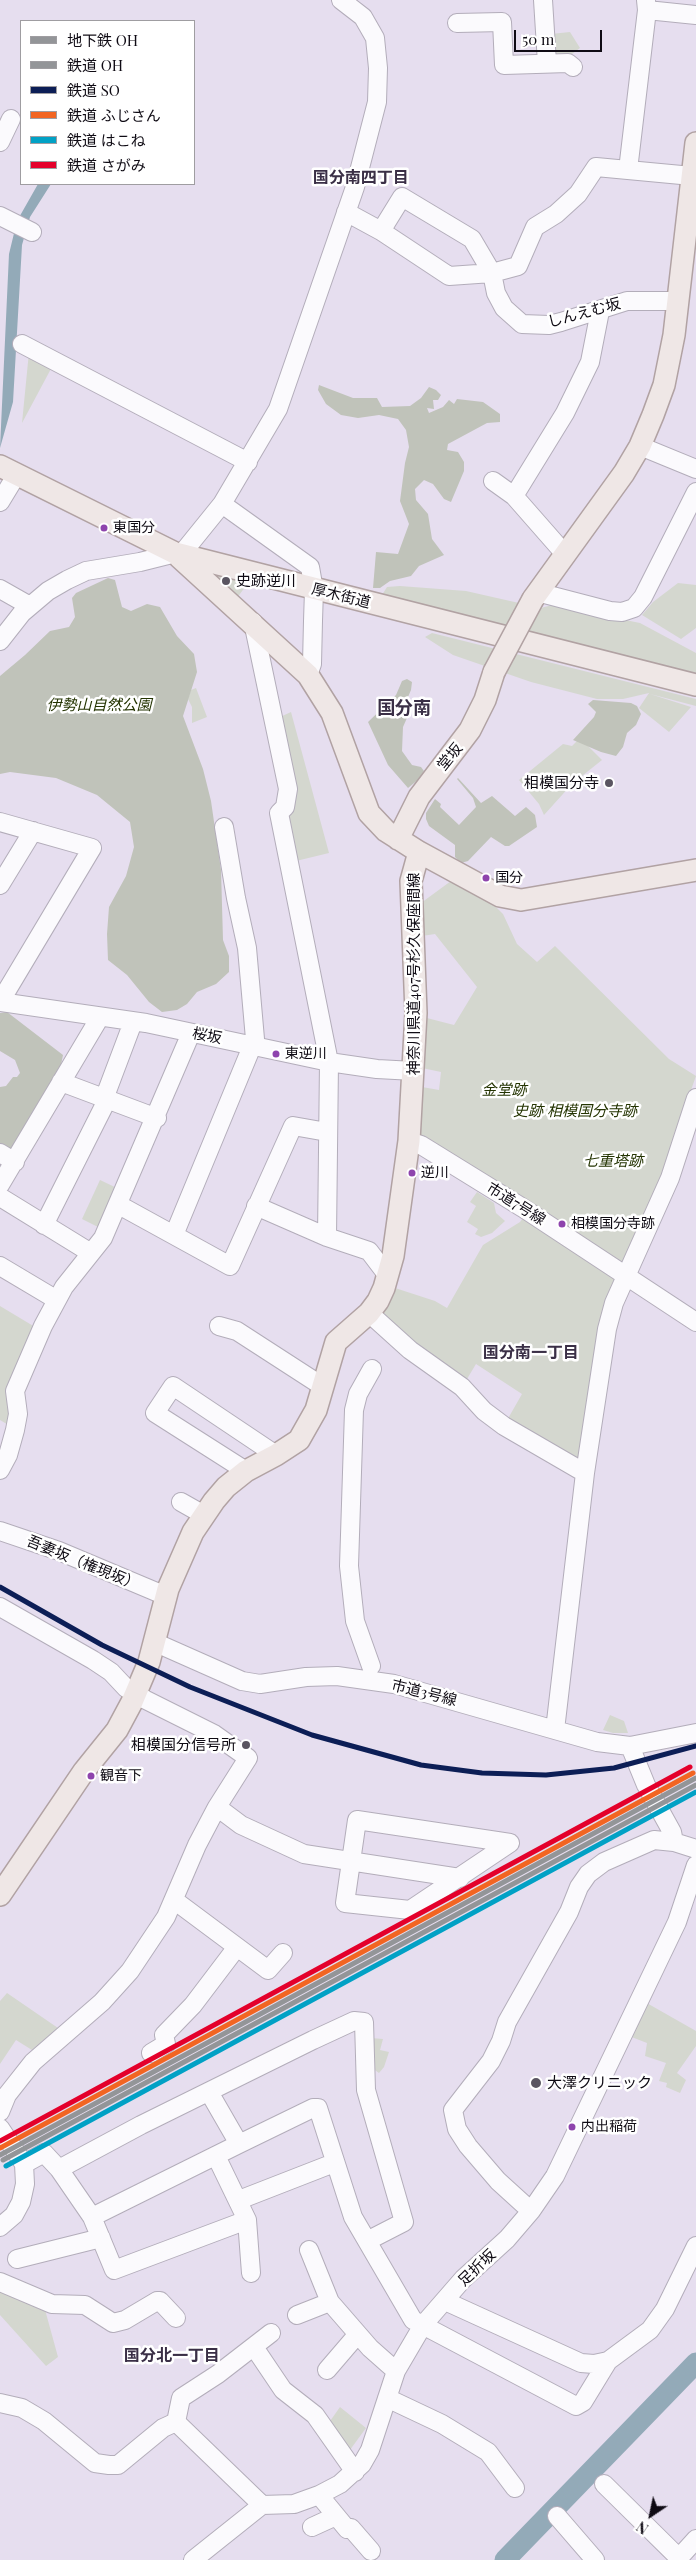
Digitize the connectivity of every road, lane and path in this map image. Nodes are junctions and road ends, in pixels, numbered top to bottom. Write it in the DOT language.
graph roads {
  1 [pos="341,0"];
  2 [pos="543,0"];
  3 [pos="647,5"];
  4 [pos="696,15"];
  5 [pos="457,23"];
  6 [pos="547,64"];
  7 [pos="573,67"];
  8 [pos="11,119"];
  9 [pos="0,142"];
  10 [pos="696,143"];
  11 [pos="628,170"];
  12 [pos="692,176"];
  13 [pos="346,212"];
  14 [pos="692,216"];
  15 [pos="6,219"];
  16 [pos="380,231"];
  17 [pos="32,232"];
  18 [pos="492,273"];
  19 [pos="678,301"];
  20 [pos="600,312"];
  21 [pos="22,344"];
  22 [pos="640,446"];
  23 [pos="248,462"];
  24 [pos="6,469"];
  25 [pos="696,469"];
  26 [pos="493,481"];
  27 [pos="696,492"];
  28 [pos="514,496"];
  29 [pos="0,502"];
  30 [pos="222,504"];
  31 [pos="564,553"];
  32 [pos="186,555"];
  33 [pos="0,589"];
  34 [pos="314,590"];
  35 [pos="535,596"];
  36 [pos="30,606"];
  37 [pos="253,622"];
  38 [pos="0,641"];
  39 [pos="308,675"];
  40 [pos="696,685"];
  41 [pos="0,822"];
  42 [pos="224,827"];
  43 [pos="33,831"];
  44 [pos="398,839"];
  45 [pos="419,852"];
  46 [pos="696,870"];
  47 [pos="0,885"];
  48 [pos="0,1002"];
  49 [pos="100,1017"];
  50 [pos="133,1022"];
  51 [pos="191,1033"];
  52 [pos="253,1044"];
  53 [pos="329,1062"];
  54 [pos="414,1071"];
  55 [pos="61,1082"];
  56 [pos="696,1098"];
  57 [pos="107,1100"];
  58 [pos="157,1118"];
  59 [pos="327,1132"];
  60 [pos="410,1141"];
  61 [pos="7,1157"];
  62 [pos="0,1184"];
  63 [pos="0,1197"];
  64 [pos="119,1205"];
  65 [pos="256,1206"];
  66 [pos="44,1225"];
  67 [pos="174,1235"];
  68 [pos="327,1237"];
  69 [pos="91,1254"];
  70 [pos="0,1266"];
  71 [pos="388,1276"];
  72 [pos="627,1276"];
  73 [pos="57,1300"];
  74 [pos="369,1313"];
  75 [pos="696,1322"];
  76 [pos="219,1326"];
  77 [pos="372,1368"];
  78 [pos="322,1386"];
  79 [pos="276,1455"];
  80 [pos="0,1470"];
  81 [pos="246,1471"];
  82 [pos="585,1473"];
  83 [pos="181,1502"];
  84 [pos="204,1515"];
  85 [pos="0,1531"];
  86 [pos="166,1596"];
  87 [pos="0,1607"];
  88 [pos="154,1642"];
  89 [pos="371,1666"];
  90 [pos="136,1693"];
  91 [pos="555,1730"];
  92 [pos="696,1733"];
  93 [pos="633,1754"];
  94 [pos="217,1807"];
  95 [pos="674,1842"];
  96 [pos="696,1849"];
  97 [pos="351,1861"];
  98 [pos="696,1865"];
  99 [pos="460,1878"];
  100 [pos="0,1895"];
  101 [pos="174,1900"];
  102 [pos="237,1947"];
  103 [pos="283,1953"];
  104 [pos="151,2053"];
  105 [pos="209,2092"];
  106 [pos="0,2112"];
  107 [pos="0,2128"];
  108 [pos="238,2144"];
  109 [pos="216,2156"];
  110 [pos="334,2163"];
  111 [pos="24,2164"];
  112 [pos="59,2169"];
  113 [pos="239,2200"];
  114 [pos="532,2211"];
  115 [pos="92,2216"];
  116 [pos="247,2220"];
  117 [pos="0,2227"];
  118 [pos="100,2238"];
  119 [pos="367,2241"];
  120 [pos="696,2246"];
  121 [pos="309,2250"];
  122 [pos="17,2259"];
  123 [pos="251,2273"];
  124 [pos="0,2282"];
  125 [pos="444,2301"];
  126 [pos="330,2302"];
  127 [pos="297,2315"];
  128 [pos="176,2318"];
  129 [pos="424,2326"];
  130 [pos="271,2333"];
  131 [pos="357,2335"];
  132 [pos="254,2347"];
  133 [pos="608,2361"];
  134 [pos="326,2369"];
  135 [pos="396,2371"];
  136 [pos="387,2398"];
  137 [pos="0,2403"];
  138 [pos="176,2422"];
  139 [pos="355,2472"];
  140 [pos="604,2484"];
  141 [pos="515,2488"];
  142 [pos="319,2495"];
  143 [pos="262,2505"];
  144 [pos="336,2516"];
  145 [pos="556,2516"];
  146 [pos="312,2527"];
  147 [pos="696,2539"];
  148 [pos="371,2551"];
  149 [pos="678,2559"];
  150 [pos="193,2560"];
  151 [pos="595,2560"];
  1 -- 13 [label="street"];
  2 -- 6 [label="street"];
  3 -- 4 [label="street"];
  3 -- 11 [label="street"];
  5 -- 6 [label="street"];
  6 -- 7 [label="street"];
  8 -- 9 [label="street"];
  10 -- 12 [label="main road, 堂坂"];
  11 -- 12 [label="street"];
  11 -- 18 [label="street"];
  12 -- 14 [label="main road, 堂坂"];
  13 -- 16 [label="street"];
  13 -- 23 [label="street"];
  14 -- 19 [label="main road, 堂坂"];
  15 -- 17 [label="street"];
  16 -- 18 [label="street"];
  16 -- 18 [label="street, しんえむ坂"];
  18 -- 20 [label="street, しんえむ坂"];
  19 -- 20 [label="street, しんえむ坂"];
  19 -- 22 [label="main road, 堂坂"];
  20 -- 28 [label="street"];
  21 -- 23 [label="street"];
  22 -- 25 [label="street"];
  22 -- 31 [label="main road, 堂坂"];
  23 -- 30 [label="street"];
  24 -- 29 [label="street"];
  24 -- 32 [label="main road, 厚木街道"];
  26 -- 28 [label="street"];
  27 -- 35 [label="street"];
  28 -- 31 [label="street"];
  30 -- 32 [label="street"];
  30 -- 34 [label="street"];
  31 -- 35 [label="main road, 堂坂"];
  32 -- 34 [label="main road, 厚木街道"];
  32 -- 36 [label="street"];
  32 -- 37 [label="main road"];
  33 -- 36 [label="street"];
  34 -- 39 [label="street"];
  34 -- 40 [label="main road, 厚木街道"];
  35 -- 44 [label="main road, 堂坂, bridge"];
  36 -- 38 [label="street"];
  37 -- 39 [label="main road"];
  37 -- 53 [label="street"];
  39 -- 44 [label="main road"];
  41 -- 43 [label="street"];
  42 -- 52 [label="street"];
  43 -- 47 [label="street"];
  43 -- 48 [label="street"];
  44 -- 45 [label="main road"];
  45 -- 46 [label="main road"];
  45 -- 54 [label="main road, 神奈川県道407号杉久保座間線"];
  48 -- 49 [label="street, 桜坂"];
  49 -- 50 [label="street, 桜坂"];
  49 -- 55 [label="street"];
  50 -- 51 [label="street, 桜坂"];
  50 -- 57 [label="street"];
  51 -- 52 [label="street, 桜坂"];
  51 -- 58 [label="street"];
  52 -- 53 [label="street, 桜坂"];
  52 -- 67 [label="street"];
  53 -- 54 [label="street, 桜坂"];
  53 -- 59 [label="street"];
  54 -- 60 [label="main road, 神奈川県道407号杉久保座間線"];
  55 -- 57 [label="street"];
  55 -- 61 [label="street"];
  56 -- 72 [label="street"];
  57 -- 58 [label="street"];
  57 -- 66 [label="street"];
  58 -- 64 [label="street"];
  59 -- 65 [label="street"];
  59 -- 68 [label="street"];
  60 -- 71 [label="main road, 神奈川県道407号杉久保座間線"];
  60 -- 72 [label="street, 市道7号線"];
  61 -- 62 [label="street"];
  63 -- 66 [label="street"];
  64 -- 67 [label="street"];
  64 -- 69 [label="street"];
  65 -- 67 [label="street"];
  65 -- 68 [label="street"];
  66 -- 69 [label="street"];
  68 -- 71 [label="street"];
  69 -- 73 [label="street"];
  70 -- 73 [label="street"];
  71 -- 74 [label="main road, 神奈川県道407号杉久保座間線"];
  72 -- 75 [label="street, 市道7号線"];
  72 -- 82 [label="street"];
  73 -- 80 [label="street"];
  74 -- 78 [label="main road, 神奈川県道407号杉久保座間線"];
  74 -- 82 [label="street"];
  76 -- 78 [label="street"];
  77 -- 89 [label="street"];
  78 -- 79 [label="main road, 神奈川県道407号杉久保座間線"];
  79 -- 81 [label="main road, 神奈川県道407号杉久保座間線"];
  79 -- 81 [label="street"];
  81 -- 84 [label="main road, 神奈川県道407号杉久保座間線"];
  82 -- 91 [label="street"];
  83 -- 84 [label="street"];
  84 -- 86 [label="main road, 神奈川県道407号杉久保座間線"];
  85 -- 86 [label="street, 吾妻坂（権現坂）"];
  86 -- 88 [label="main road, 神奈川県道407号杉久保座間線"];
  87 -- 90 [label="street"];
  88 -- 90 [label="main road, 神奈川県道407号杉久保座間線"];
  88 -- 91 [label="street, 市道3号線"];
  90 -- 94 [label="street"];
  90 -- 100 [label="main road, 神奈川県道407号杉久保座間線"];
  91 -- 93 [label="street, 市道3号線"];
  92 -- 93 [label="street, 市道3号線"];
  93 -- 95 [label="street"];
  94 -- 97 [label="street"];
  94 -- 101 [label="street"];
  95 -- 96 [label="street"];
  95 -- 114 [label="street"];
  97 -- 99 [label="street"];
  97 -- 99 [label="street"];
  97 -- 99 [label="street"];
  98 -- 114 [label="street, 足折坂"];
  101 -- 102 [label="street"];
  101 -- 106 [label="street"];
  102 -- 103 [label="street"];
  102 -- 104 [label="street"];
  105 -- 108 [label="street"];
  105 -- 112 [label="street"];
  105 -- 119 [label="street"];
  107 -- 111 [label="street"];
  108 -- 109 [label="street"];
  108 -- 110 [label="street"];
  109 -- 113 [label="street"];
  109 -- 115 [label="street"];
  110 -- 113 [label="street"];
  110 -- 119 [label="street"];
  111 -- 112 [label="street"];
  111 -- 117 [label="street"];
  112 -- 115 [label="street"];
  113 -- 116 [label="street"];
  114 -- 125 [label="street, 足折坂"];
  115 -- 118 [label="street"];
  116 -- 118 [label="street"];
  116 -- 123 [label="street"];
  118 -- 122 [label="street"];
  119 -- 129 [label="street"];
  120 -- 133 [label="street"];
  121 -- 126 [label="street"];
  124 -- 128 [label="street"];
  125 -- 129 [label="street, 足折坂"];
  125 -- 133 [label="street"];
  126 -- 127 [label="street"];
  126 -- 131 [label="street"];
  129 -- 133 [label="street"];
  129 -- 135 [label="street, 足折坂"];
  130 -- 132 [label="street"];
  131 -- 134 [label="street"];
  131 -- 135 [label="street"];
  132 -- 138 [label="street"];
  132 -- 139 [label="street"];
  135 -- 136 [label="street, 足折坂"];
  136 -- 139 [label="street, 足折坂"];
  136 -- 141 [label="street"];
  137 -- 138 [label="street"];
  138 -- 143 [label="street"];
  139 -- 142 [label="street, 足折坂"];
  140 -- 149 [label="street"];
  142 -- 143 [label="street, 足折坂"];
  142 -- 144 [label="street"];
  143 -- 150 [label="street"];
  144 -- 146 [label="street"];
  144 -- 148 [label="street"];
  145 -- 151 [label="street"];
  147 -- 149 [label="street"];
}
